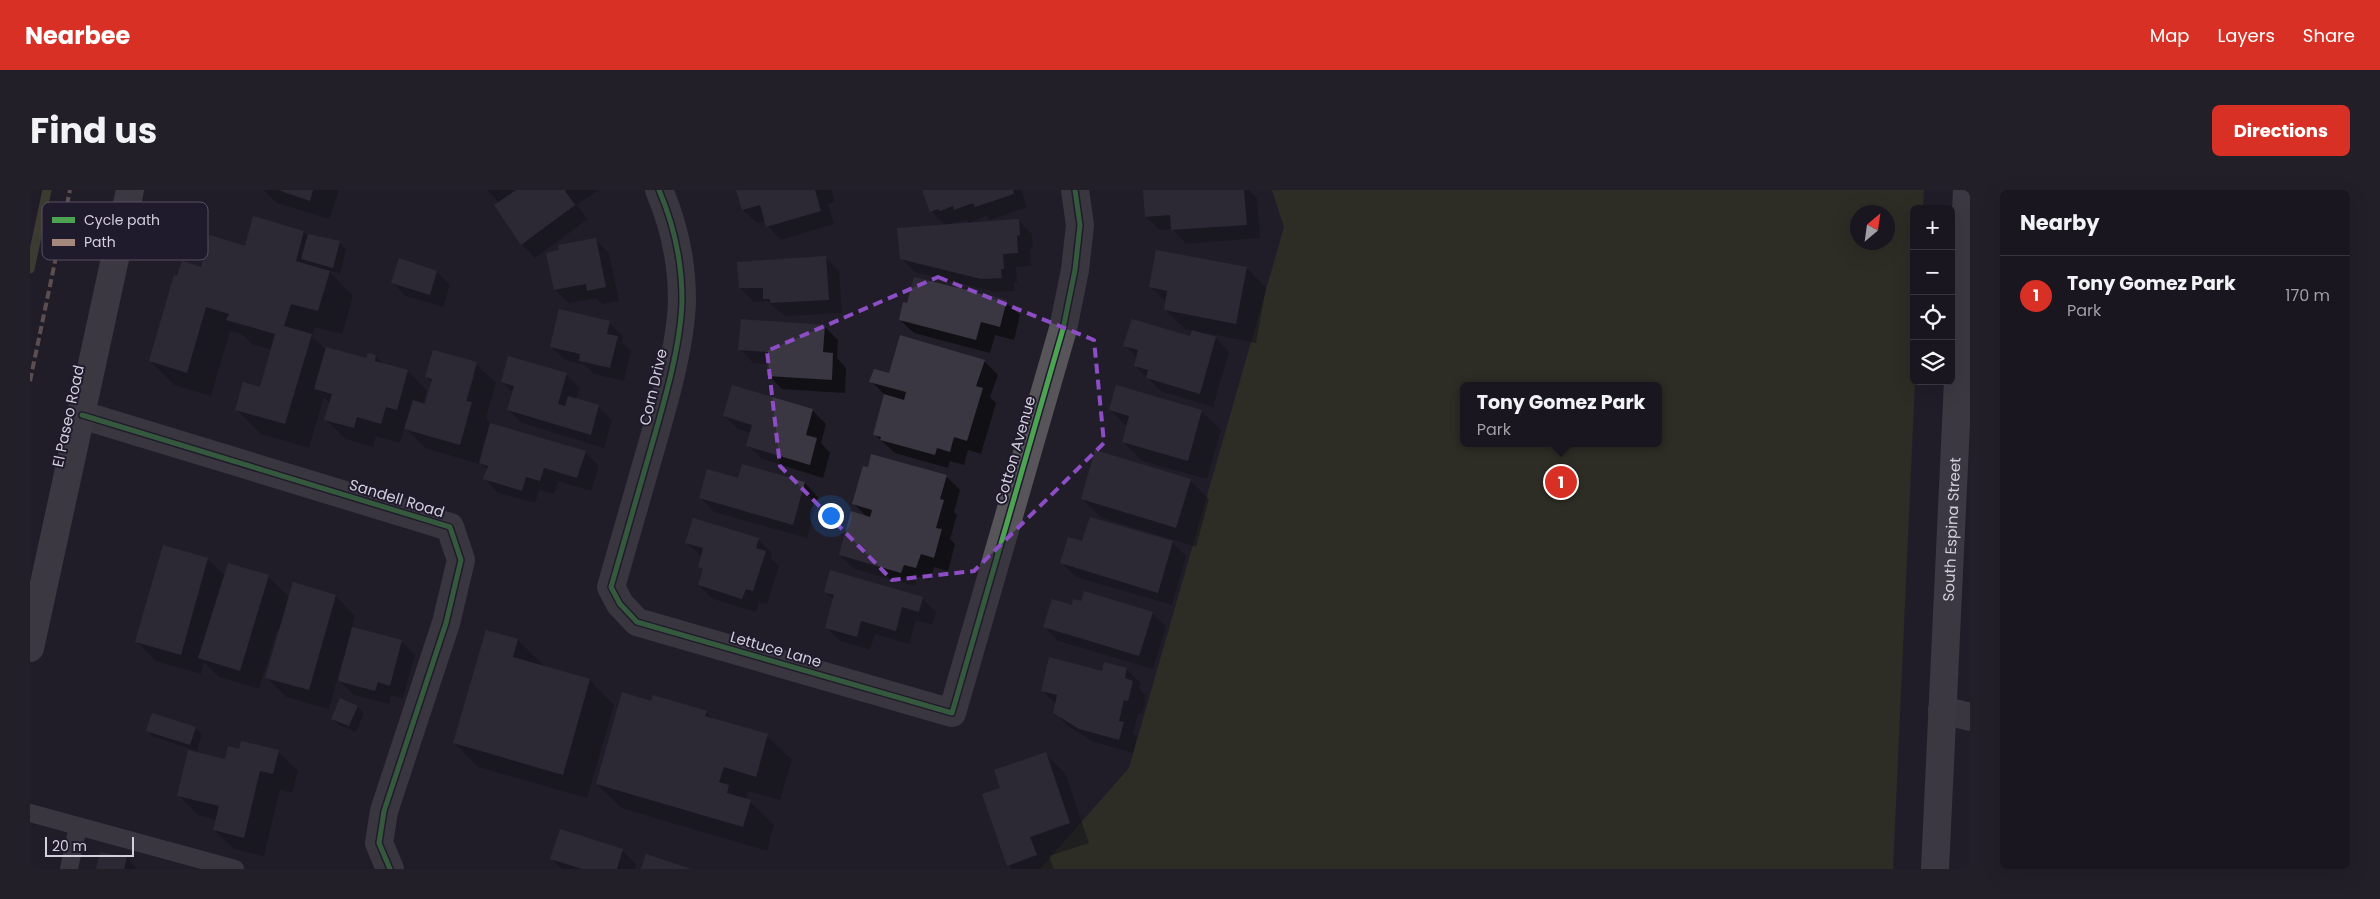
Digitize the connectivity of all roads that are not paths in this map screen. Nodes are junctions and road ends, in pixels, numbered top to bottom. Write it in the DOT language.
graph roads {
  1 [pos="659,190"];
  2 [pos="1075,190"];
  3 [pos="1967,190"];
  4 [pos="115,260"];
  5 [pos="1964,388"];
  6 [pos="82,415"];
  7 [pos="611,586"];
  8 [pos="30,648"];
  9 [pos="1942,710"];
  10 [pos="952,713"];
  11 [pos="1970,717"];
  12 [pos="30,812"];
  13 [pos="78,826"];
  14 [pos="193,863"];
  15 [pos="69,869"];
  16 [pos="235,869"];
  17 [pos="390,869"];
  18 [pos="1935,869"];
  1 -- 7 [label="street, Corn Drive"];
  2 -- 10 [label="street, Cotton Avenue"];
  3 -- 5 [label="street, South Espina Street"];
  4 -- 6 [label="street, El Paseo Road"];
  5 -- 9 [label="street, South Espina Street"];
  6 -- 8 [label="street, El Paseo Road"];
  6 -- 17 [label="street, Sandell Road"];
  7 -- 10 [label="street, Lettuce Lane"];
  9 -- 11 [label="street"];
  9 -- 18 [label="street, South Espina Street"];
  12 -- 13 [label="lane"];
  13 -- 14 [label="lane"];
  13 -- 15 [label="lane"];
  14 -- 16 [label="lane"];
}
